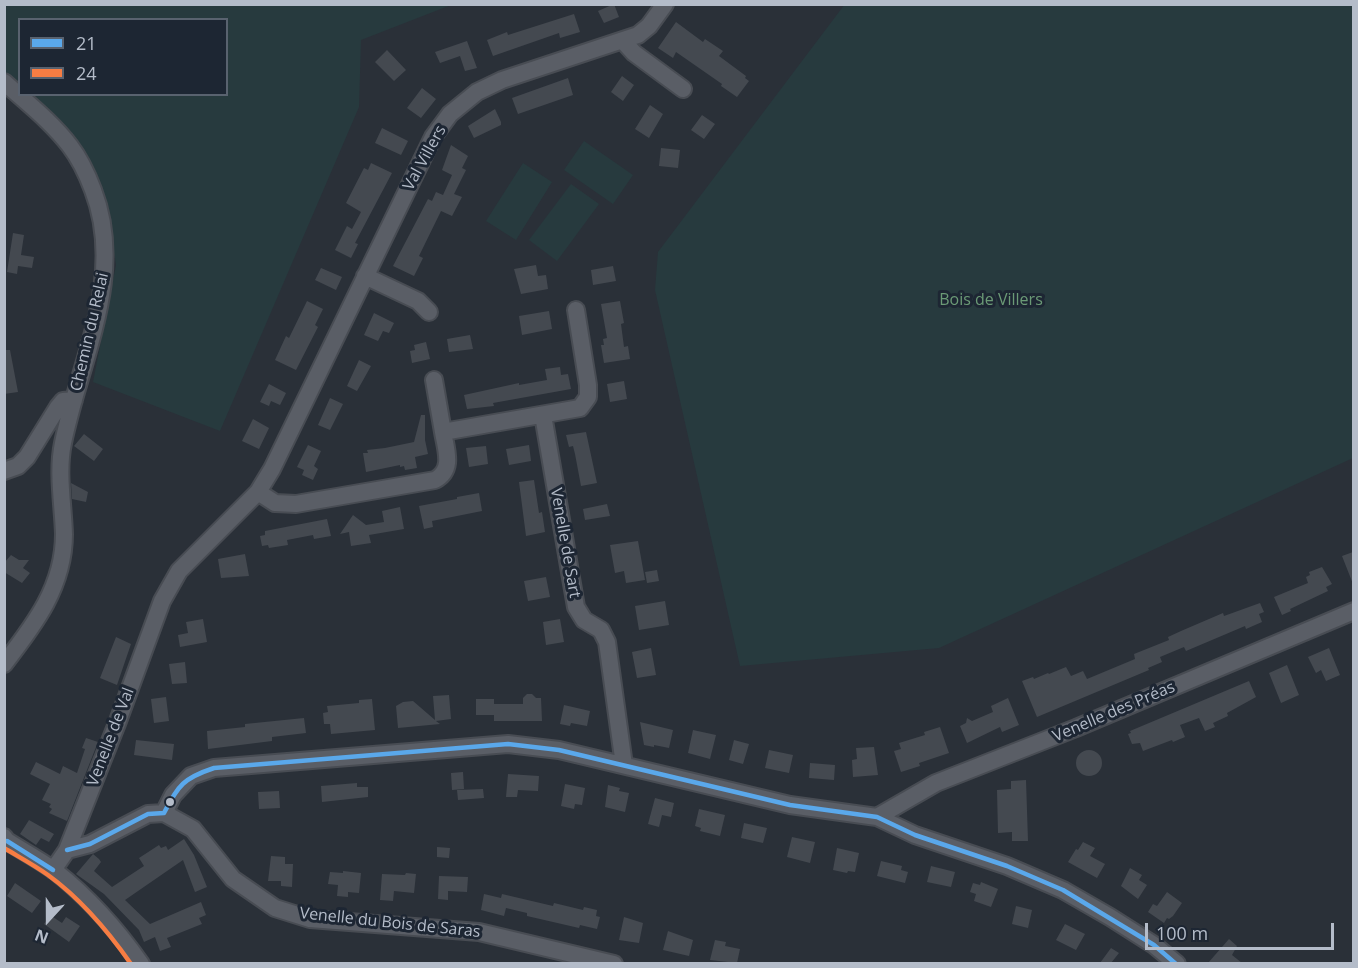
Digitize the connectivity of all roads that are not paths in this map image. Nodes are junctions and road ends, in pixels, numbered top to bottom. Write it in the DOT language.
graph roads {
  1 [pos="665,4"];
  2 [pos="623,41"];
  3 [pos="4,82"];
  4 [pos="683,90"];
  5 [pos="18,96"];
  6 [pos="18,96"];
  7 [pos="365,276"];
  8 [pos="576,310"];
  9 [pos="429,312"];
  10 [pos="434,380"];
  11 [pos="74,400"];
  12 [pos="543,415"];
  13 [pos="443,432"];
  14 [pos="4,471"];
  15 [pos="258,492"];
  16 [pos="162,601"];
  17 [pos="1353,611"];
  18 [pos="4,664"];
  19 [pos="624,765"];
  20 [pos="164,813"];
  21 [pos="877,817"];
  22 [pos="5,841"];
  23 [pos="67,850"];
  24 [pos="53,870"];
  25 [pos="141,963"];
  26 [pos="614,963"];
  27 [pos="1177,963"];
  1 -- 2 [label="street, Val Villers"];
  2 -- 4 [label="street"];
  2 -- 7 [label="street, Val Villers"];
  3 -- 5 [label="street, Chemin du Relai"];
  6 -- 11 [label="street, Chemin du Relai"];
  7 -- 9 [label="street"];
  7 -- 15 [label="street, Val Villers"];
  8 -- 12 [label="street"];
  10 -- 13 [label="street"];
  11 -- 14 [label="street, Chemin du Relai"];
  11 -- 18 [label="street, Chemin du Relai"];
  12 -- 13 [label="street"];
  12 -- 19 [label="street, Venelle de Sart"];
  13 -- 15 [label="street"];
  15 -- 16 [label="street, Val Villers"];
  16 -- 23 [label="street, Venelle de Val"];
  17 -- 21 [label="street, Venelle des Préas"];
  19 -- 20 [label="street"];
  19 -- 21 [label="street"];
  20 -- 23 [label="street"];
  20 -- 26 [label="street, Venelle du Bois de Saras"];
  21 -- 27 [label="street"];
  22 -- 24 [label="street"];
  23 -- 24 [label="street, Venelle de Val"];
  24 -- 25 [label="street"];
}
